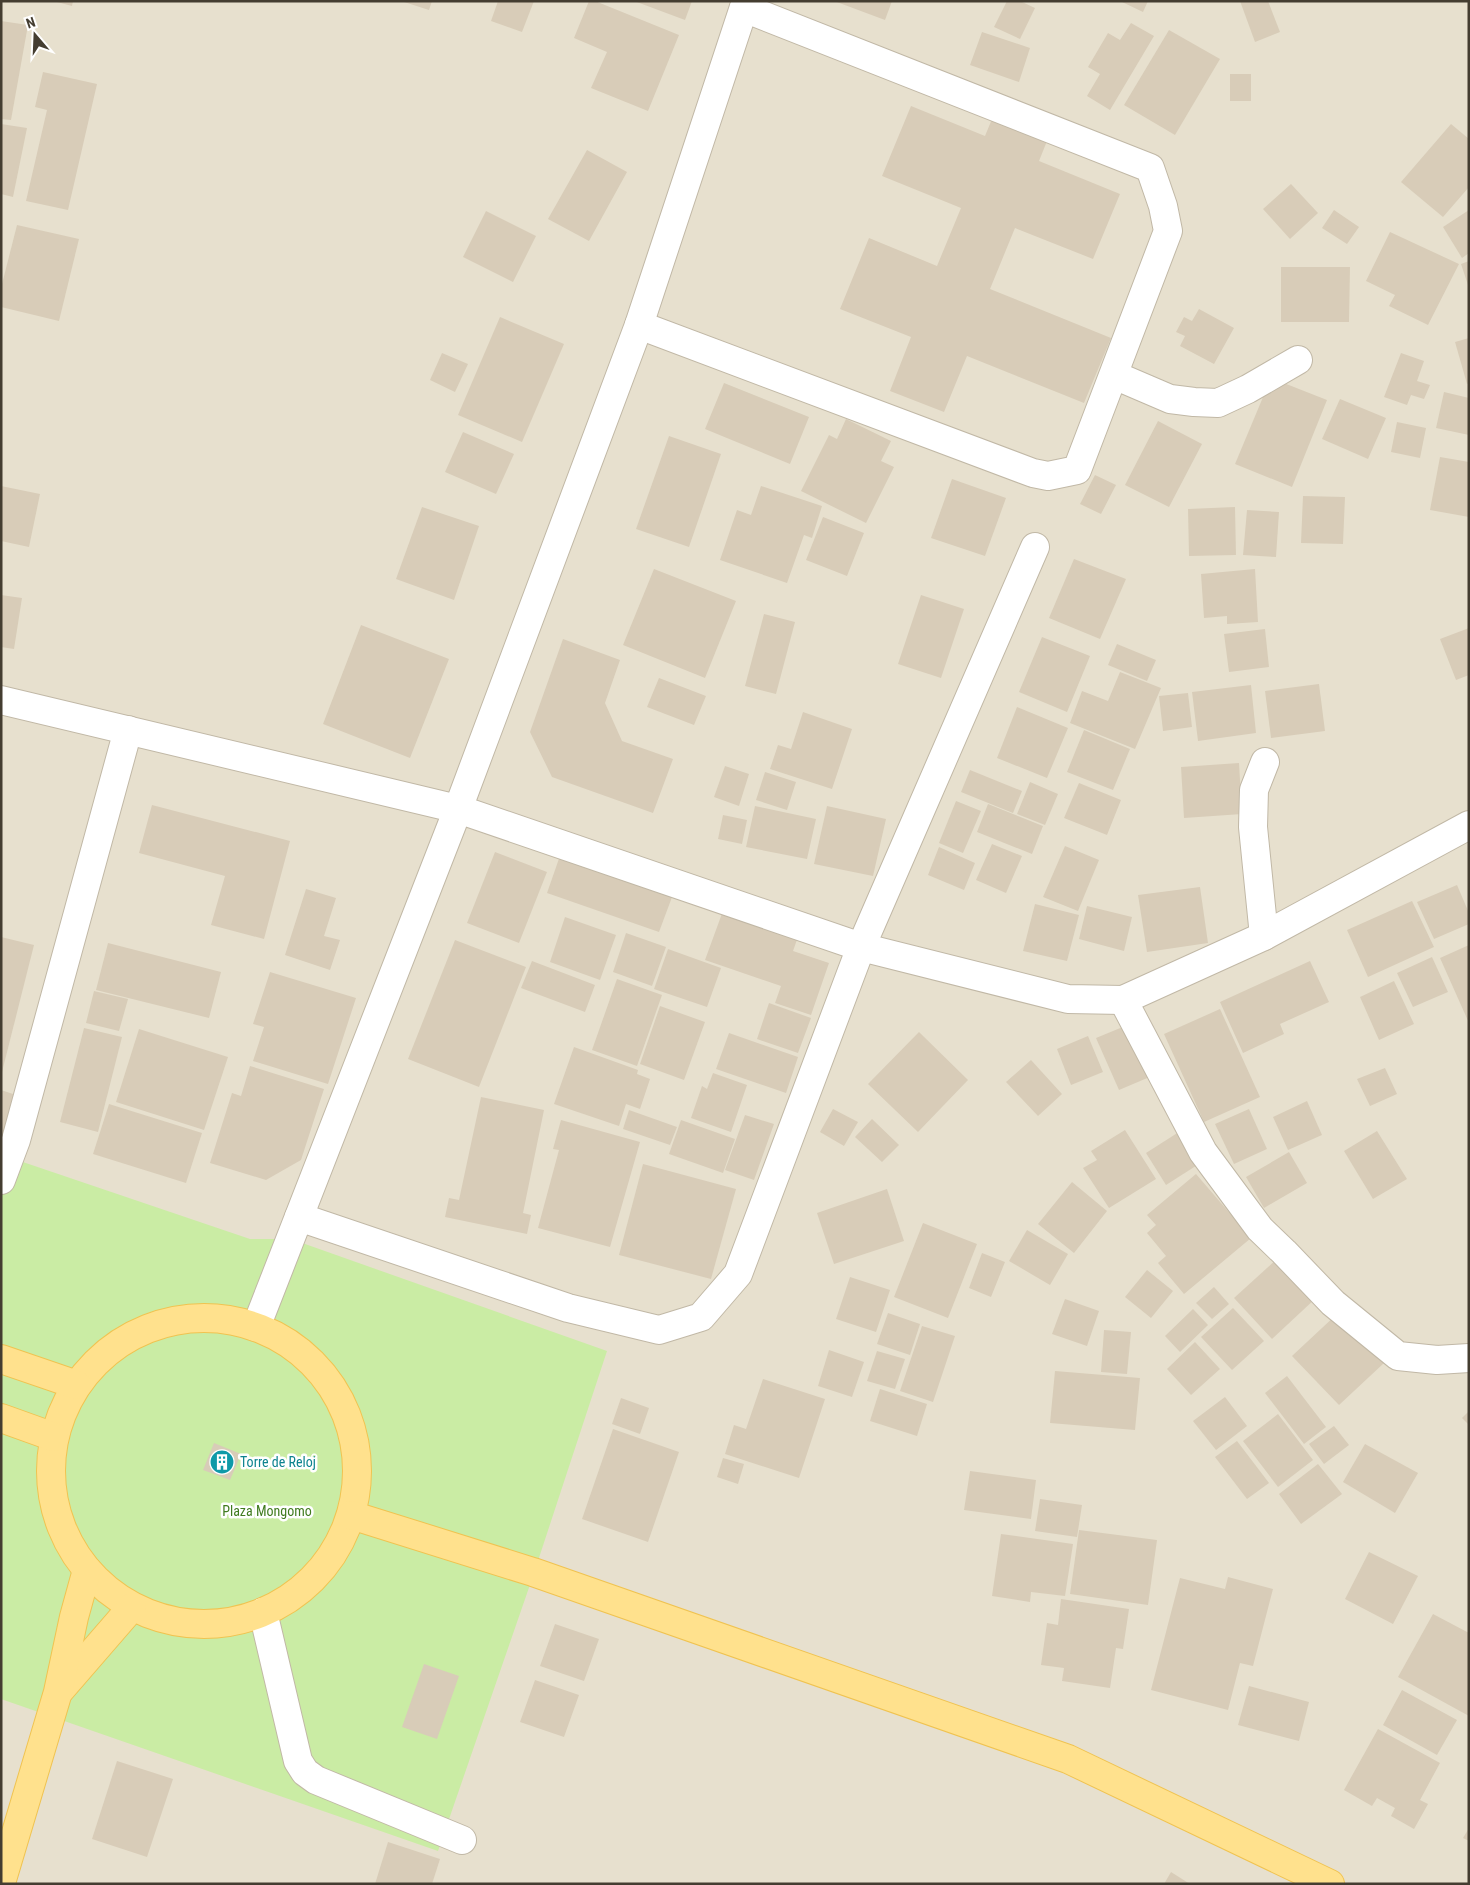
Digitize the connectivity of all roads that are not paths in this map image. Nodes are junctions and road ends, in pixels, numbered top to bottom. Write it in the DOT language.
graph roads {
  1 [pos="745,4"];
  2 [pos="639,325"];
  3 [pos="1298,360"];
  4 [pos="1114,375"];
  5 [pos="1035,547"];
  6 [pos="1,700"];
  7 [pos="128,730"];
  8 [pos="1265,762"];
  9 [pos="458,809"];
  10 [pos="1469,825"];
  11 [pos="1264,936"];
  12 [pos="861,947"];
  13 [pos="1123,1000"];
  14 [pos="1,1180"];
  15 [pos="299,1217"];
  16 [pos="256,1327"];
  17 [pos="1469,1358"];
  18 [pos="1,1359"];
  19 [pos="78,1385"];
  20 [pos="1,1418"];
  21 [pos="54,1437"];
  22 [pos="351,1515"];
  23 [pos="87,1570"];
  24 [pos="132,1606"];
  25 [pos="263,1612"];
  26 [pos="58,1692"];
  27 [pos="462,1840"];
  28 [pos="1,1883"];
  29 [pos="1330,1884"];
  1 -- 2 [label="street"];
  1 -- 4 [label="street"];
  2 -- 4 [label="street"];
  2 -- 9 [label="street"];
  3 -- 4 [label="street"];
  5 -- 12 [label="street"];
  6 -- 7 [label="street"];
  7 -- 9 [label="street"];
  7 -- 14 [label="street"];
  8 -- 11 [label="street"];
  9 -- 12 [label="street"];
  9 -- 15 [label="street"];
  10 -- 11 [label="street"];
  11 -- 13 [label="street"];
  12 -- 13 [label="street"];
  12 -- 15 [label="street"];
  13 -- 17 [label="street"];
  15 -- 16 [label="street"];
  16 -- 19 [label="main road"];
  16 -- 22 [label="main road"];
  18 -- 19 [label="main road"];
  19 -- 21 [label="main road"];
  20 -- 21 [label="main road"];
  21 -- 23 [label="main road"];
  22 -- 25 [label="main road"];
  22 -- 29 [label="main road"];
  23 -- 24 [label="main road"];
  23 -- 26 [label="main road"];
  24 -- 25 [label="main road"];
  24 -- 26 [label="main road"];
  25 -- 27 [label="street"];
  26 -- 28 [label="main road"];
}
